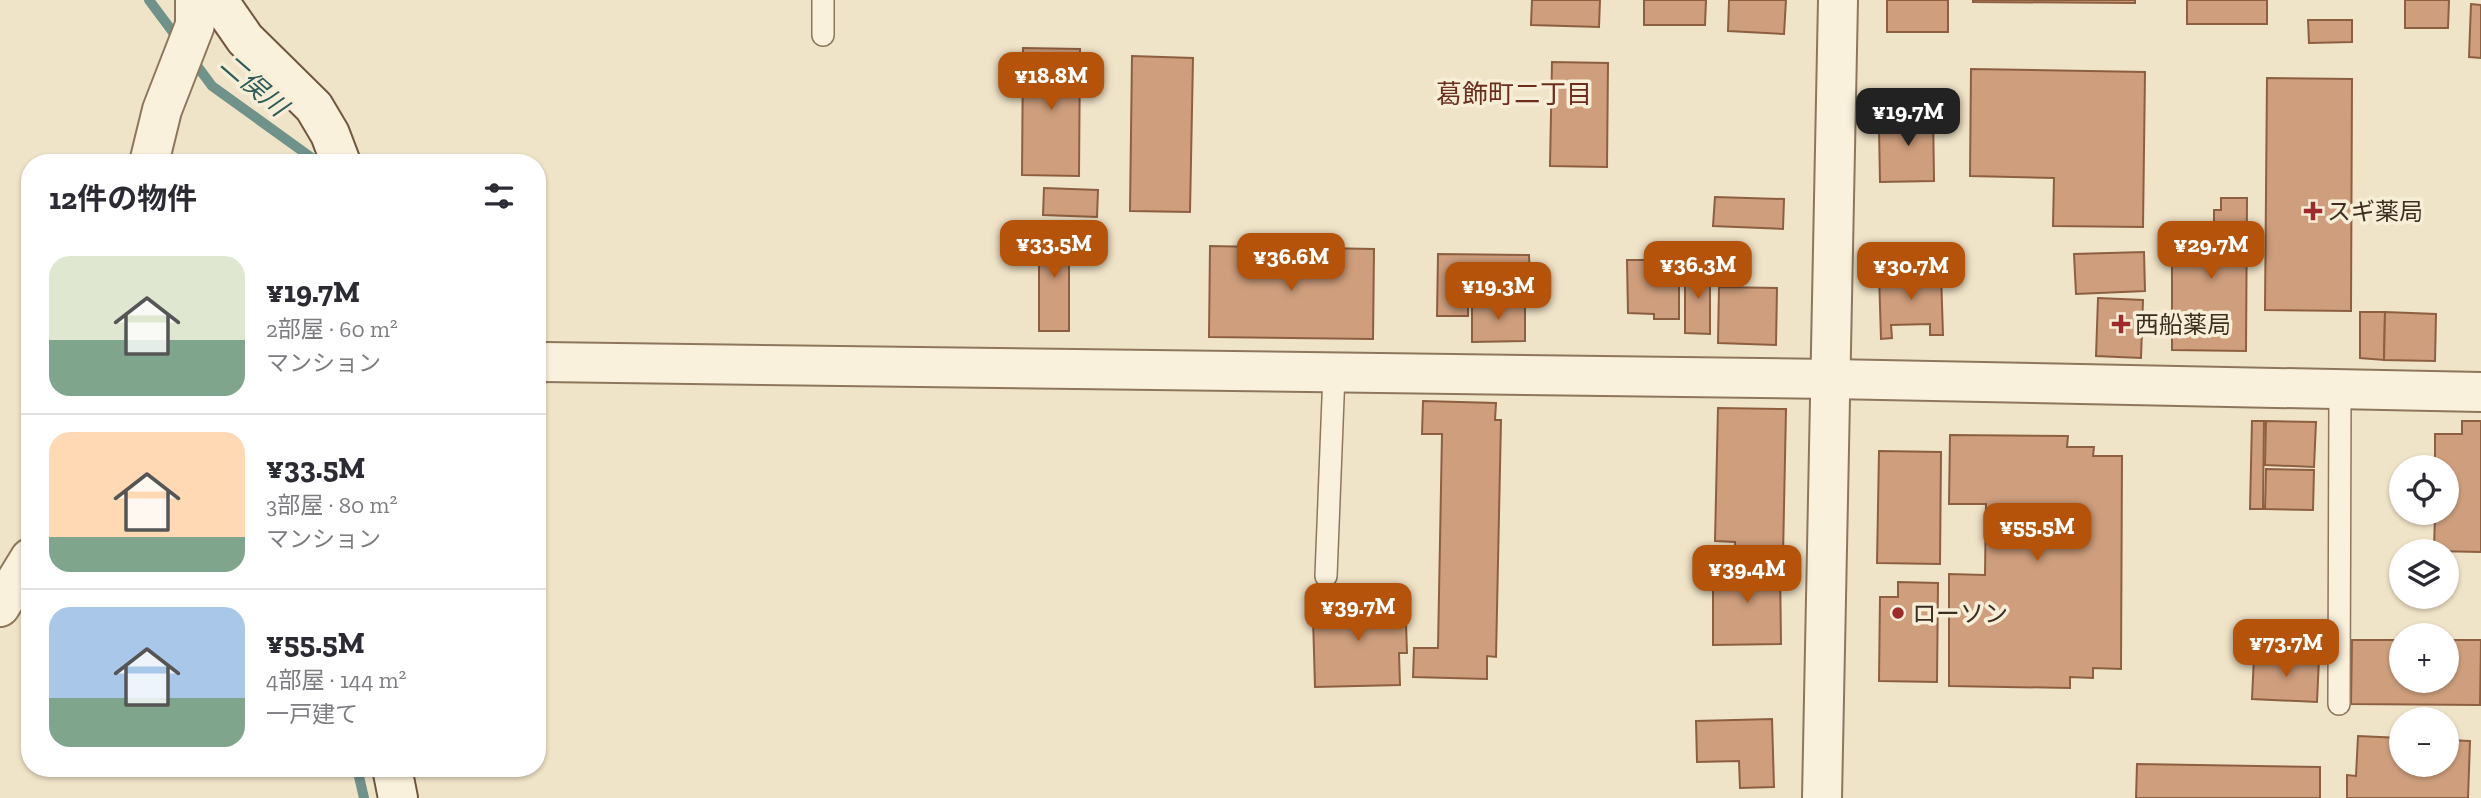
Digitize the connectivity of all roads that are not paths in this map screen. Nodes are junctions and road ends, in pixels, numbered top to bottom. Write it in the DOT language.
graph roads {
  1 [pos="195,0"];
  2 [pos="218,0"];
  3 [pos="823,0"];
  4 [pos="1838,0"];
  5 [pos="823,35"];
  6 [pos="151,154"];
  7 [pos="338,154"];
  8 [pos="546,362"];
  9 [pos="1334,373"];
  10 [pos="1831,379"];
  11 [pos="2340,389"];
  12 [pos="2481,392"];
  13 [pos="21,573"];
  14 [pos="1326,576"];
  15 [pos="0,607"];
  16 [pos="2339,704"];
  17 [pos="394,777"];
  18 [pos="398,798"];
  19 [pos="1822,798"];
  1 -- 6 [label="street"];
  2 -- 7 [label="street"];
  3 -- 5 [label="lane"];
  4 -- 10 [label="street"];
  8 -- 9 [label="street"];
  9 -- 10 [label="street"];
  9 -- 14 [label="lane"];
  10 -- 11 [label="street"];
  10 -- 19 [label="street"];
  11 -- 12 [label="street"];
  11 -- 16 [label="lane"];
  13 -- 15 [label="street"];
  17 -- 18 [label="street"];
}
